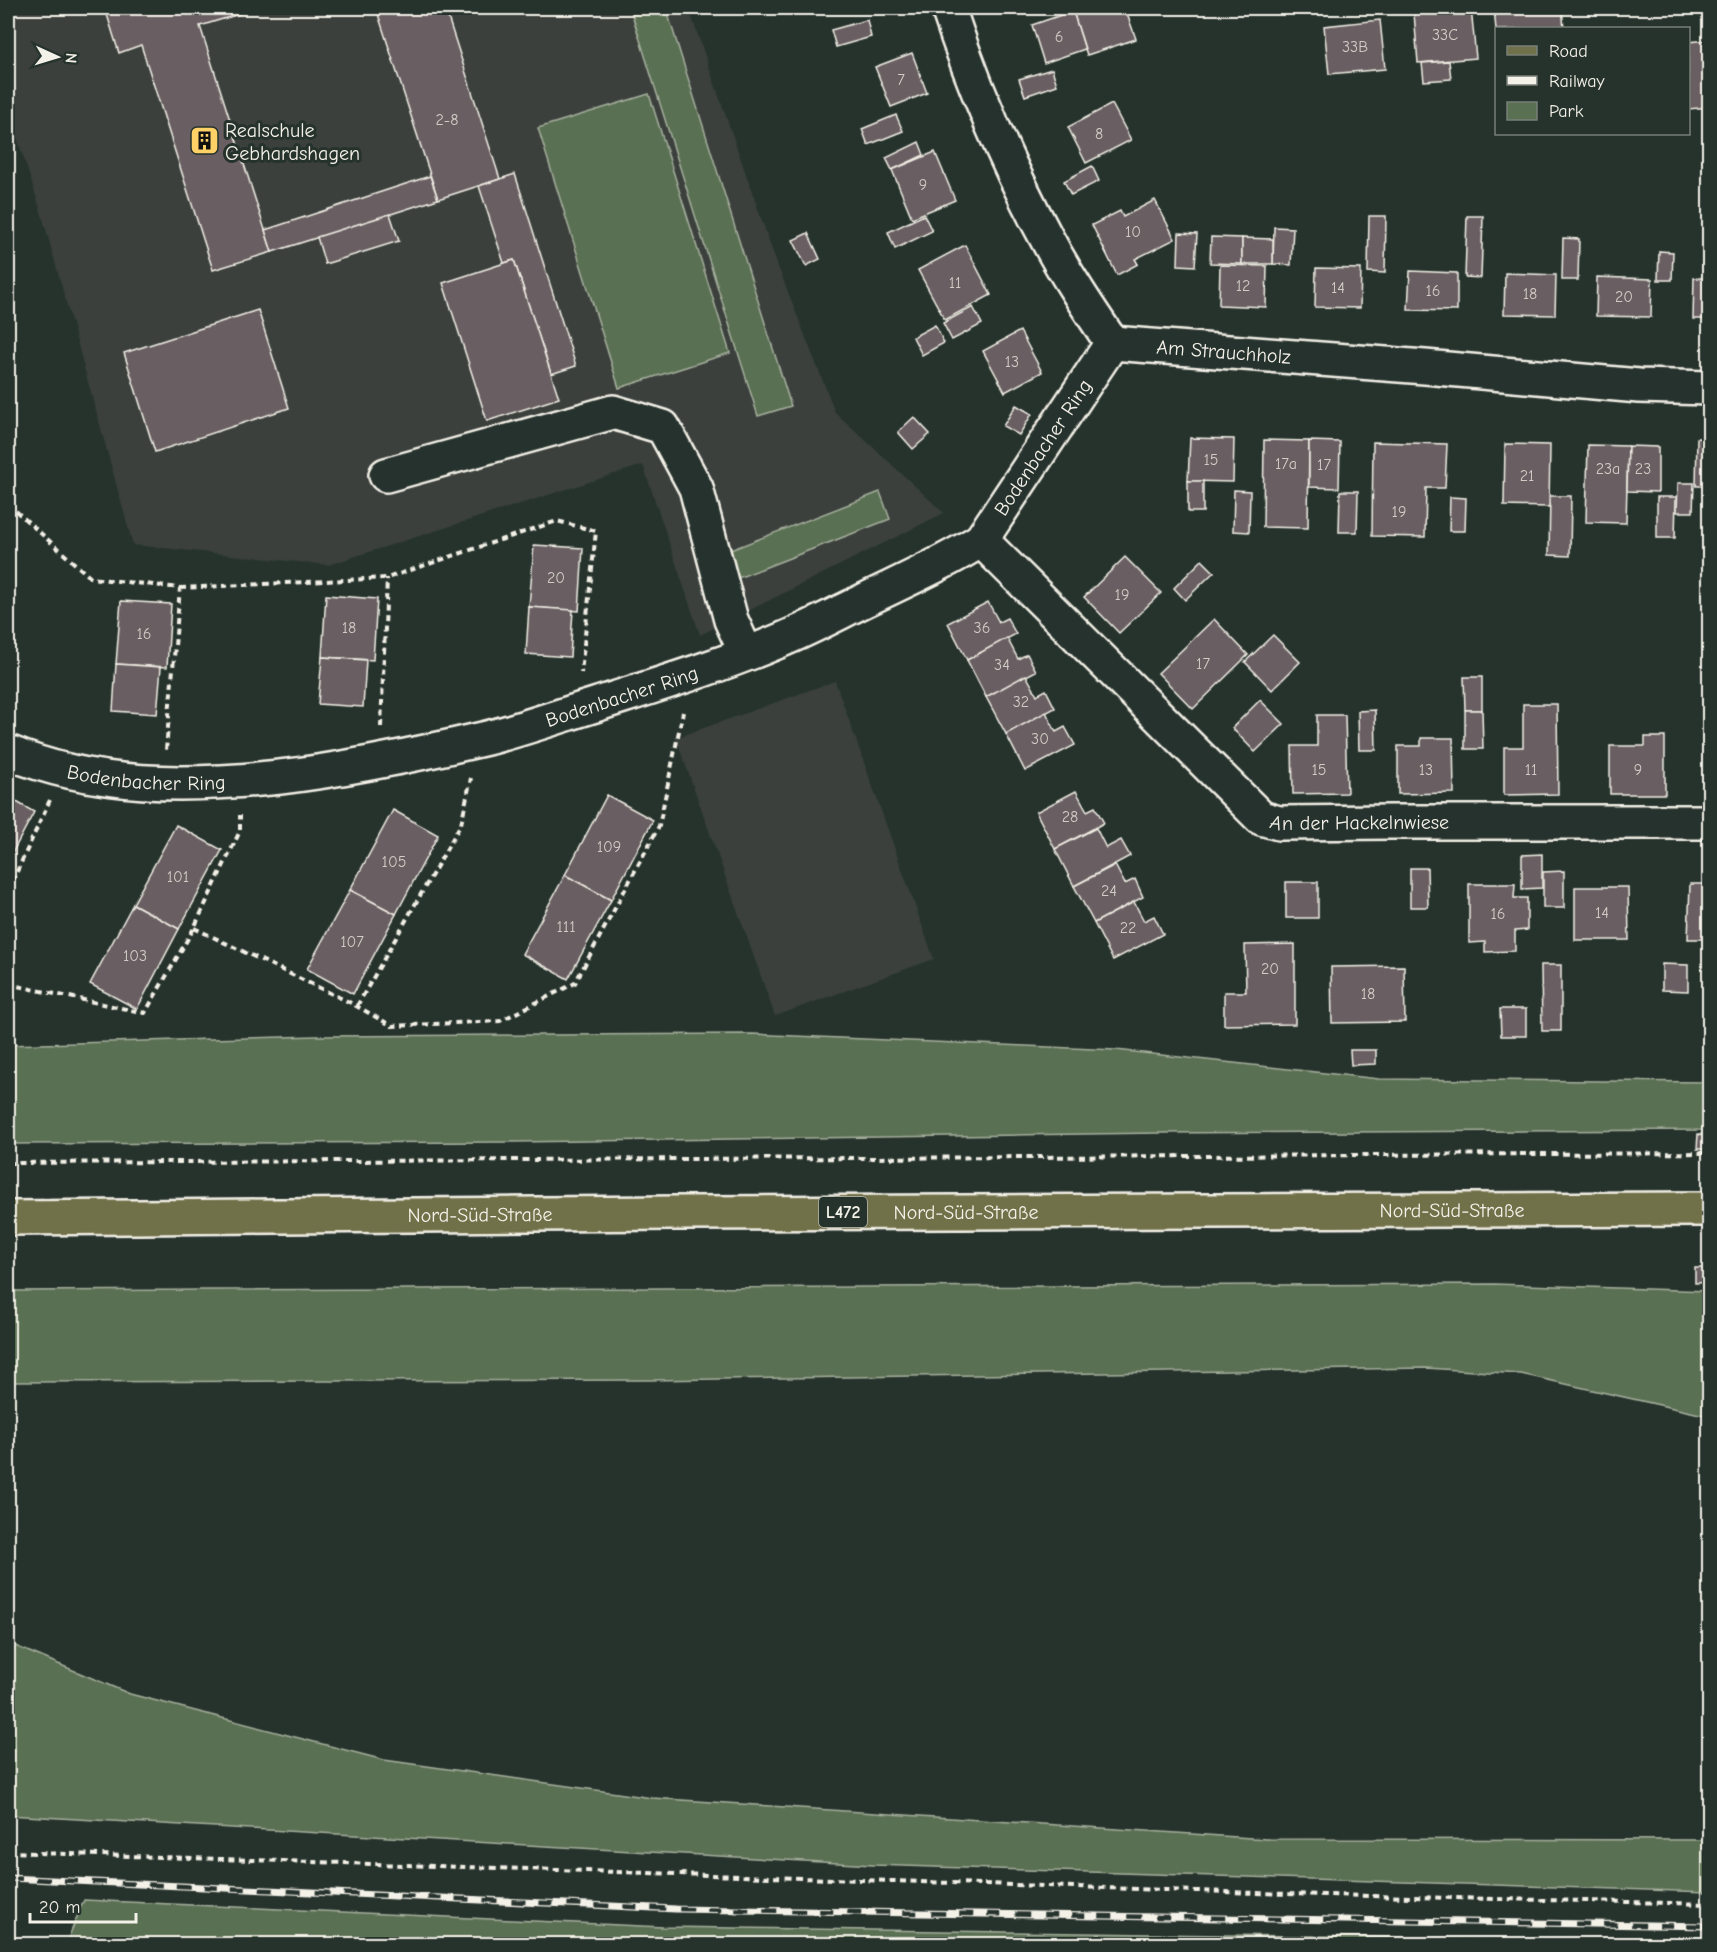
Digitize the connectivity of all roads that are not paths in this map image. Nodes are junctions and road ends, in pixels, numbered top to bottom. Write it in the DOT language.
graph roads {
  1 [pos="948,8"];
  2 [pos="1112,344"];
  3 [pos="1710,388"];
  4 [pos="386,475"];
  5 [pos="981,540"];
  6 [pos="746,653"];
  7 [pos="8,753"];
  8 [pos="1710,822"];
  9 [pos="1710,1209"];
  10 [pos="8,1218"];
  1 -- 2 [label="street"];
  2 -- 3 [label="street, Am Strauchholz"];
  2 -- 5 [label="street, Bodenbacher Ring"];
  4 -- 6 [label="street"];
  5 -- 6 [label="street, Bodenbacher Ring"];
  5 -- 8 [label="street, An der Hackelnwiese"];
  6 -- 7 [label="street, Bodenbacher Ring"];
  9 -- 10 [label="main road, Nord-Süd-Straße / L472"];
}
